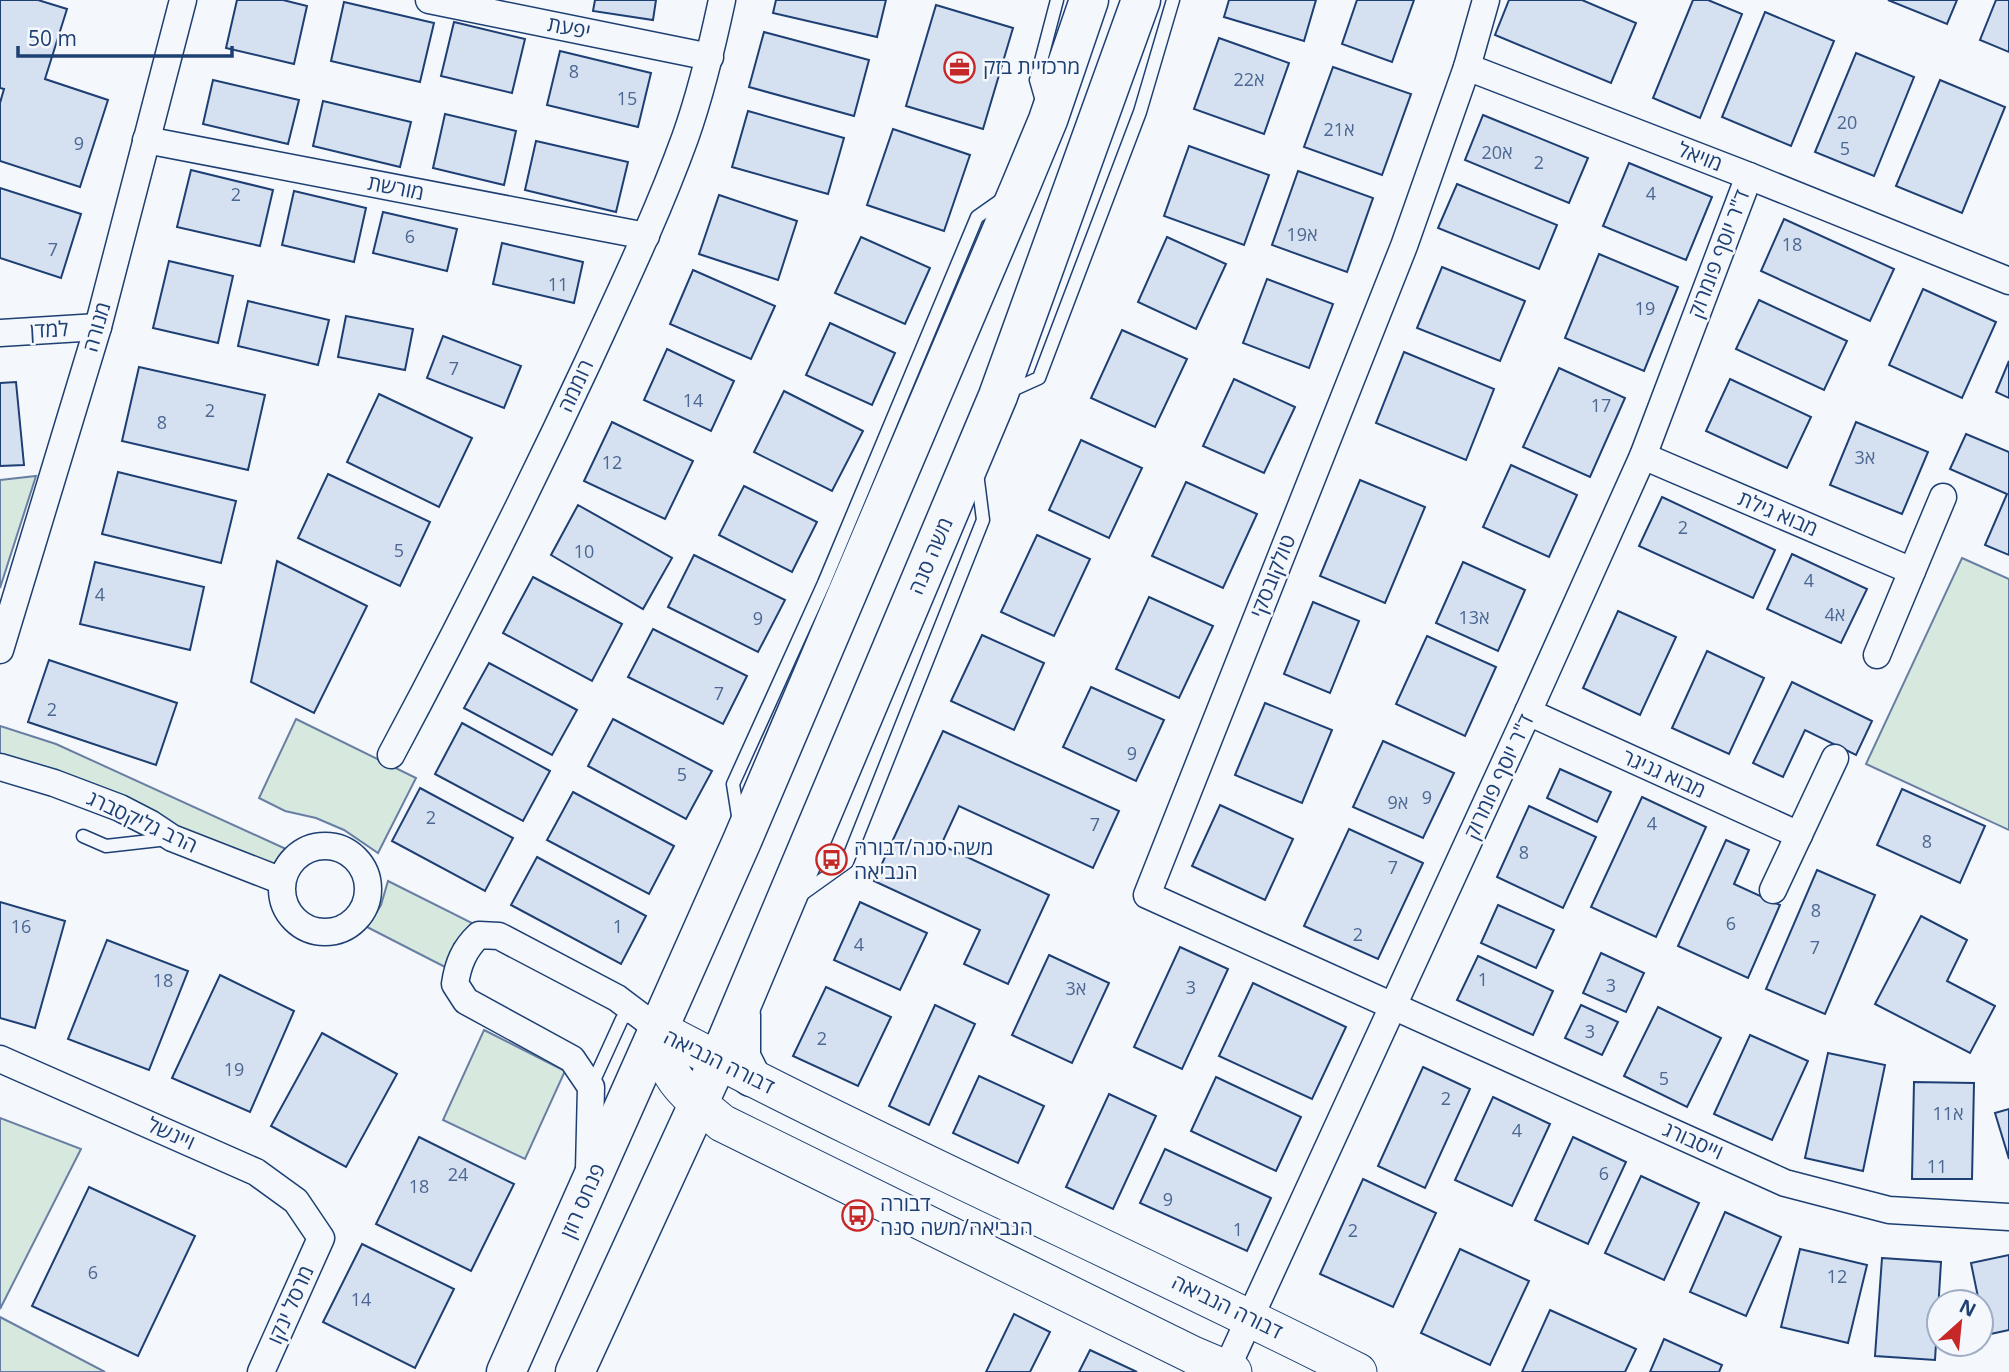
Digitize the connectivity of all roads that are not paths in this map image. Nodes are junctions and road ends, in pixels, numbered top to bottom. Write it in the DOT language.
graph roads {
  1 [pos="183,0"];
  2 [pos="429,0"];
  3 [pos="722,0"];
  4 [pos="1057,0"];
  5 [pos="1089,0"];
  6 [pos="1140,0"];
  7 [pos="1173,0"];
  8 [pos="1486,0"];
  9 [pos="710,57"];
  10 [pos="1467,67"];
  11 [pos="1048,120"];
  12 [pos="146,140"];
  13 [pos="1749,176"];
  14 [pos="646,236"];
  15 [pos="2009,281"];
  16 [pos="98,327"];
  17 [pos="0,332"];
  18 [pos="998,396"];
  19 [pos="1643,456"];
  20 [pos="1943,497"];
  21 [pos="1912,571"];
  22 [pos="0,650"];
  23 [pos="1877,655"];
  24 [pos="1528,712"];
  25 [pos="391,755"];
  26 [pos="1835,758"];
  27 [pos="0,767"];
  28 [pos="1798,835"];
  29 [pos="83,836"];
  30 [pos="172,838"];
  31 [pos="282,881"];
  32 [pos="1773,890"];
  33 [pos="1394,1007"];
  34 [pos="646,1020"];
  35 [pos="0,1059"];
  36 [pos="734,1069"];
  37 [pos="592,1087"];
  38 [pos="710,1113"];
  39 [pos="589,1188"];
  40 [pos="2009,1217"];
  41 [pos="321,1238"];
  42 [pos="1251,1318"];
  43 [pos="1229,1371"];
  44 [pos="261,1372"];
  45 [pos="506,1372"];
  46 [pos="575,1372"];
  47 [pos="1358,1372"];
  1 -- 12 [label="street, מנורה"];
  2 -- 9 [label="street, יפעת"];
  3 -- 9 [label="street, רוממה"];
  4 -- 11 [label="lane"];
  5 -- 11 [label="main road"];
  6 -- 18 [label="main road, משה סנה"];
  7 -- 18 [label="lane"];
  8 -- 10 [label="street, טולקובסקי"];
  9 -- 14 [label="street, רוממה"];
  10 -- 13 [label="street, מויאל"];
  10 -- 33 [label="street, טולקובסקי"];
  11 -- 34 [label="main road"];
  12 -- 14 [label="street, מורשת"];
  12 -- 16 [label="street, מנורה"];
  13 -- 15 [label="street, מויאל"];
  13 -- 19 [label="street, ד\"ר יוסף פומרוק"];
  14 -- 25 [label="street, רוממה"];
  16 -- 17 [label="street, למדן"];
  16 -- 22 [label="street, מנורה"];
  18 -- 36 [label="main road, משה סנה"];
  19 -- 21 [label="street, מבוא גילת"];
  19 -- 24 [label="street, ד\"ר יוסף פומרוק"];
  20 -- 21 [label="street"];
  21 -- 23 [label="street"];
  24 -- 28 [label="street, מבוא גניגר"];
  24 -- 33 [label="street, ד\"ר יוסף פומרוק"];
  26 -- 28 [label="street"];
  27 -- 30 [label="street, הרב גליקסברג"];
  28 -- 32 [label="street"];
  29 -- 30 [label="lane"];
  30 -- 31 [label="street, הרב גליקסברג"];
  33 -- 40 [label="street, וייסבורג"];
  33 -- 42 [label="street, ד\"ר יוסף פומרוק"];
  34 -- 36 [label="street, דבורה הנביאה"];
  34 -- 37 [label="lane"];
  34 -- 37 [label="street"];
  34 -- 38 [label="street, דבורה הנביאה"];
  34 -- 39 [label="main road, פנחס רוזן"];
  35 -- 41 [label="street, ויינשל"];
  36 -- 38 [label="main road, משה סנה"];
  36 -- 42 [label="street, דבורה הנביאה"];
  37 -- 39 [label="street"];
  38 -- 43 [label="street, דבורה הנביאה"];
  38 -- 46 [label="main road"];
  39 -- 45 [label="main road, פנחס רוזן"];
  41 -- 44 [label="street, מרסל ינקו"];
  42 -- 43 [label="street, ד\"ר יוסף פומרוק"];
  42 -- 47 [label="street, דבורה הנביאה"];
}
